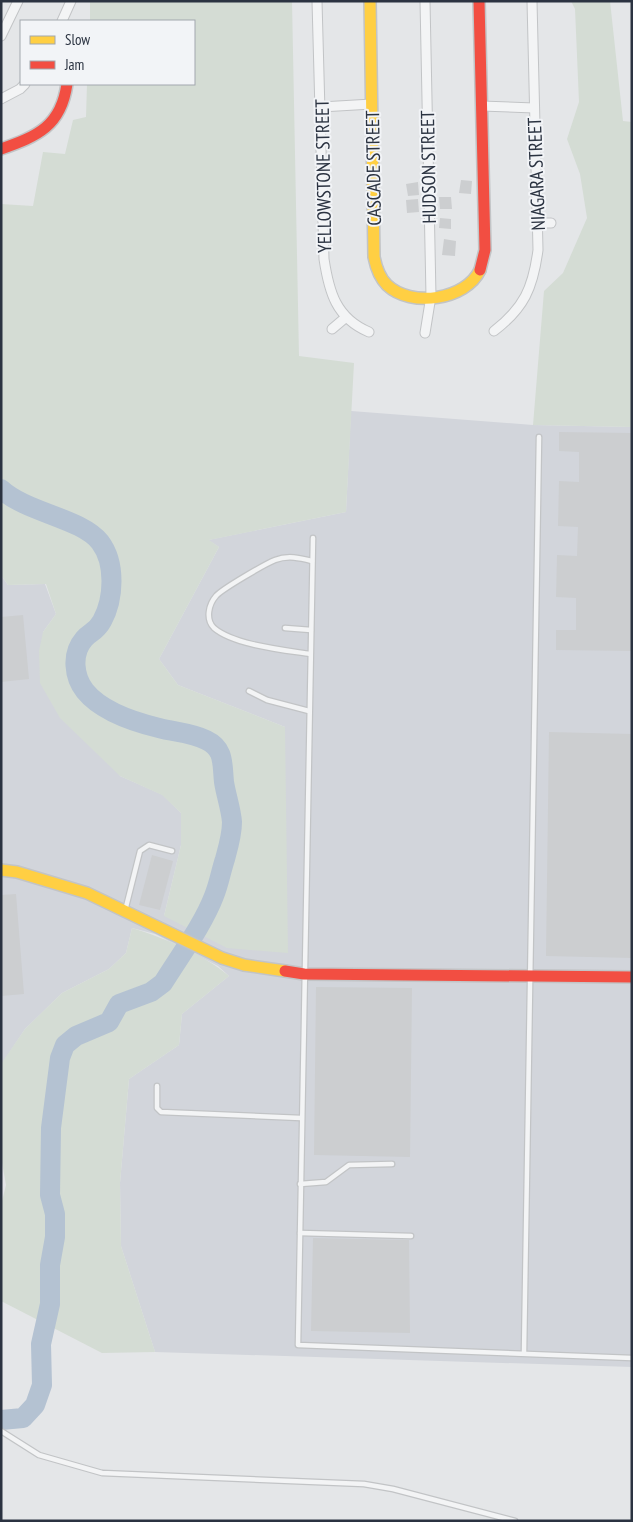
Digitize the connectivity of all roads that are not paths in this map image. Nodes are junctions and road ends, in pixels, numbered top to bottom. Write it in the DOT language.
graph roads {
  1 [pos="18,1"];
  2 [pos="71,1"];
  3 [pos="317,1"];
  4 [pos="370,1"];
  5 [pos="425,1"];
  6 [pos="479,1"];
  7 [pos="532,1"];
  8 [pos="62,20"];
  9 [pos="1,36"];
  10 [pos="24,85"];
  11 [pos="67,85"];
  12 [pos="1,99"];
  13 [pos="372,104"];
  14 [pos="481,106"];
  15 [pos="321,108"];
  16 [pos="534,108"];
  17 [pos="1,148"];
  18 [pos="539,223"];
  19 [pos="551,223"];
  20 [pos="431,296"];
  21 [pos="345,318"];
  22 [pos="332,328"];
  23 [pos="494,331"];
  24 [pos="369,332"];
  25 [pos="425,333"];
  26 [pos="539,437"];
  27 [pos="313,538"];
  28 [pos="312,561"];
  29 [pos="285,628"];
  30 [pos="310,630"];
  31 [pos="310,654"];
  32 [pos="249,691"];
  33 [pos="308,710"];
  34 [pos="172,851"];
  35 [pos="1,870"];
  36 [pos="124,912"];
  37 [pos="304,974"];
  38 [pos="529,976"];
  39 [pos="632,978"];
  40 [pos="157,1086"];
  41 [pos="301,1118"];
  42 [pos="392,1164"];
  43 [pos="300,1184"];
  44 [pos="300,1233"];
  45 [pos="412,1236"];
  46 [pos="524,1353"];
  47 [pos="632,1358"];
  48 [pos="1,1431"];
  49 [pos="516,1521"];
  1 -- 9 [label="street"];
  2 -- 8 [label="street"];
  3 -- 15 [label="street, YELLOWSTONE STREET"];
  4 -- 13 [label="street, CASCADE STREET"];
  5 -- 20 [label="street, HUDSON STREET"];
  6 -- 14 [label="street, CASCADE STREET"];
  7 -- 16 [label="street, NIAGARA STREET"];
  10 -- 12 [label="street"];
  11 -- 17 [label="street"];
  13 -- 15 [label="street"];
  13 -- 20 [label="street, CASCADE STREET"];
  14 -- 16 [label="street"];
  14 -- 20 [label="street, CASCADE STREET"];
  15 -- 21 [label="street, YELLOWSTONE STREET"];
  16 -- 18 [label="street, NIAGARA STREET"];
  18 -- 19 [label="street"];
  18 -- 23 [label="street, NIAGARA STREET"];
  20 -- 25 [label="street, HUDSON STREET"];
  21 -- 22 [label="street"];
  21 -- 24 [label="street"];
  26 -- 38 [label="lane"];
  27 -- 28 [label="lane"];
  28 -- 30 [label="lane"];
  28 -- 31 [label="lane"];
  29 -- 30 [label="lane"];
  30 -- 31 [label="lane"];
  31 -- 33 [label="lane"];
  32 -- 33 [label="lane"];
  33 -- 37 [label="lane"];
  34 -- 36 [label="lane"];
  35 -- 36 [label="street"];
  36 -- 37 [label="street"];
  37 -- 38 [label="street"];
  37 -- 41 [label="lane"];
  38 -- 39 [label="street"];
  38 -- 46 [label="lane"];
  40 -- 41 [label="lane"];
  41 -- 43 [label="lane"];
  42 -- 43 [label="lane"];
  43 -- 44 [label="lane"];
  44 -- 45 [label="lane"];
  44 -- 46 [label="lane"];
  46 -- 47 [label="lane"];
  48 -- 49 [label="lane"];
}
